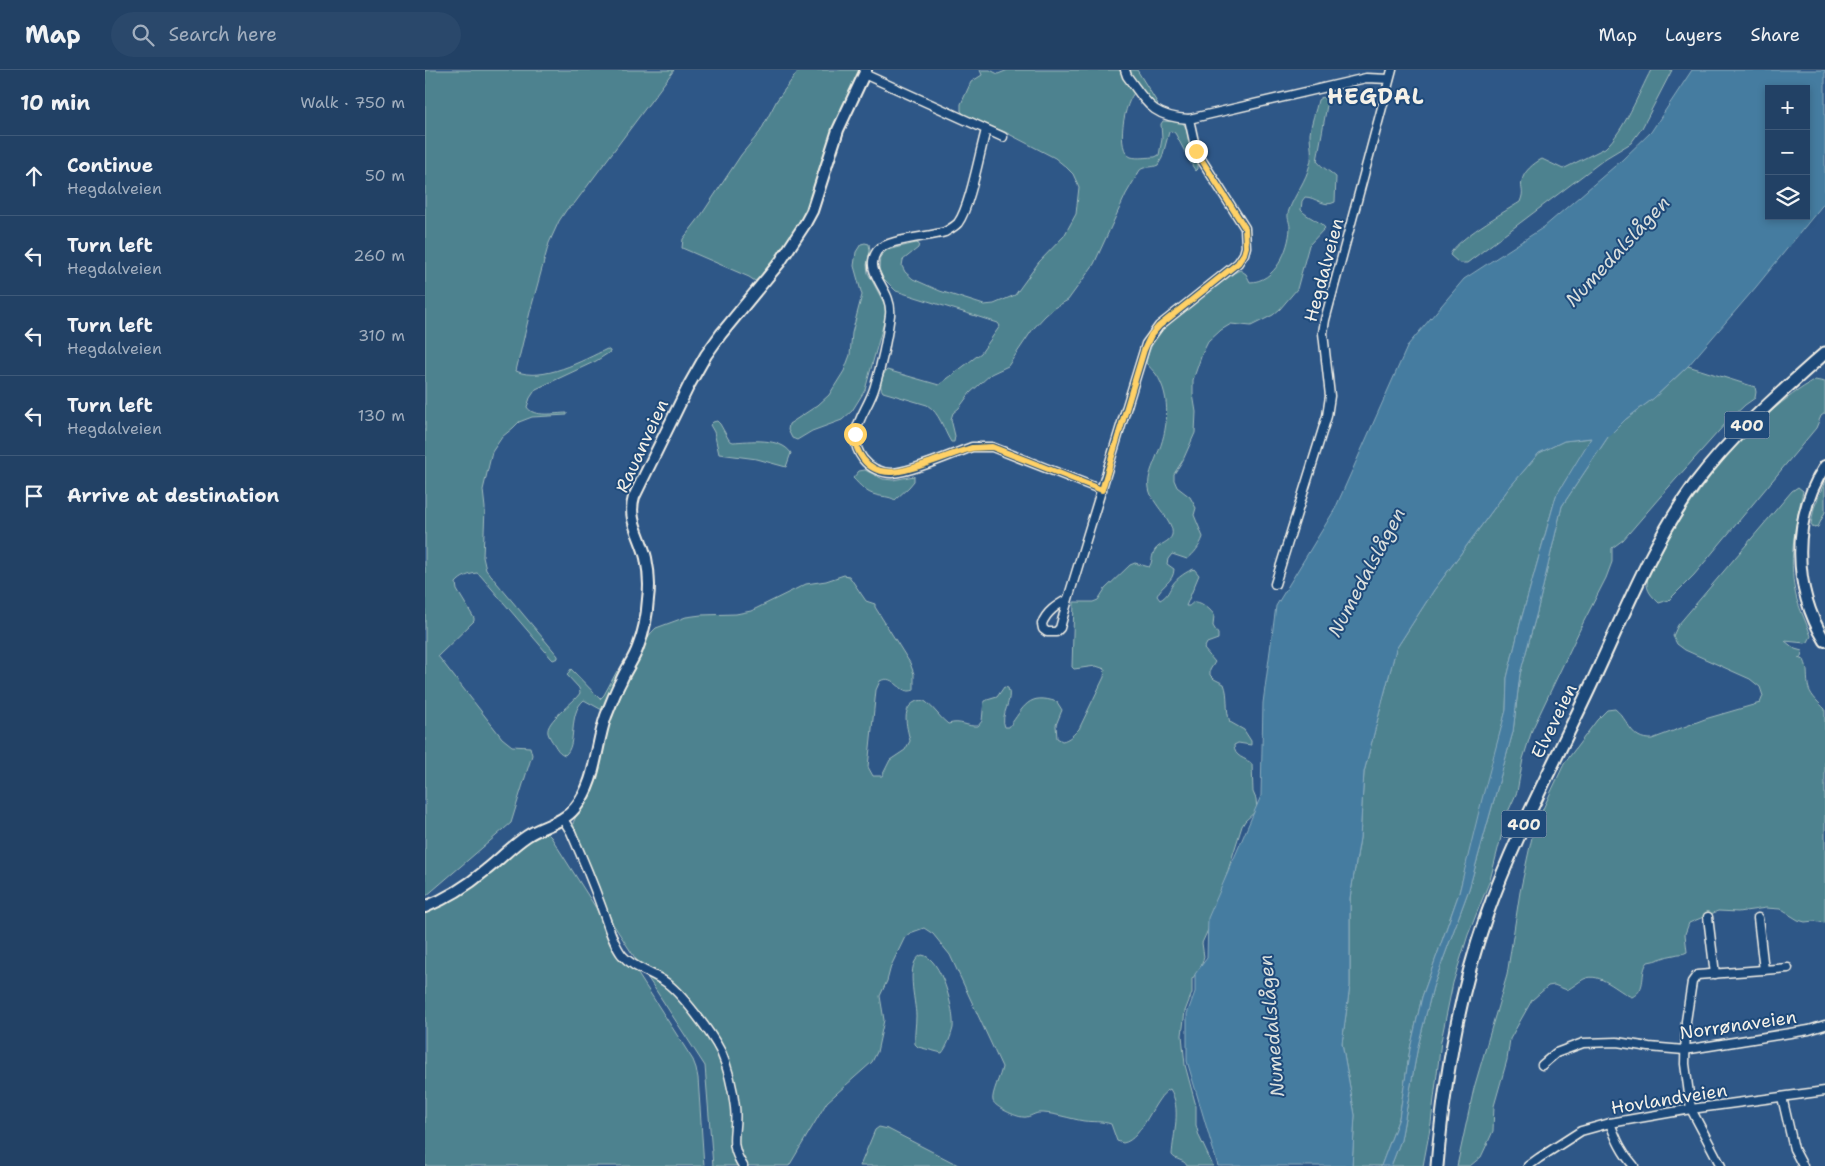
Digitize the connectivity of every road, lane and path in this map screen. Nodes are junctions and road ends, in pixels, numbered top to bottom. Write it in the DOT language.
graph roads {
  1 [pos="1125,70"];
  2 [pos="1392,70"];
  3 [pos="865,72"];
  4 [pos="1389,79"];
  5 [pos="1189,119"];
  6 [pos="986,130"];
  7 [pos="1003,137"];
  8 [pos="1825,353"];
  9 [pos="1825,466"];
  10 [pos="1102,490"];
  11 [pos="1275,584"];
  12 [pos="1068,599"];
  13 [pos="1825,641"];
  14 [pos="563,819"];
  15 [pos="425,907"];
  16 [pos="1707,917"];
  17 [pos="1759,918"];
  18 [pos="1788,968"];
  19 [pos="1764,970"];
  20 [pos="1715,974"];
  21 [pos="1825,1026"];
  22 [pos="1684,1050"];
  23 [pos="1541,1065"];
  24 [pos="1825,1091"];
  25 [pos="1782,1097"];
  26 [pos="1691,1109"];
  27 [pos="1610,1123"];
  28 [pos="743,1166"];
  29 [pos="1437,1166"];
  30 [pos="1528,1166"];
  31 [pos="1634,1166"];
  32 [pos="1721,1166"];
  33 [pos="1803,1166"];
  1 -- 5 [label="street"];
  2 -- 4 [label="street, Hegdalveien"];
  3 -- 6 [label="street"];
  3 -- 14 [label="main road, Rauanveien"];
  4 -- 5 [label="street"];
  4 -- 11 [label="street, Hegdalveien"];
  5 -- 10 [label="street"];
  6 -- 7 [label="street"];
  6 -- 10 [label="street"];
  8 -- 29 [label="highway, Elveveien / 400"];
  9 -- 13 [label="main road"];
  10 -- 12 [label="street"];
  14 -- 15 [label="main road, Rauanveien"];
  14 -- 28 [label="street"];
  16 -- 20 [label="street"];
  17 -- 19 [label="street"];
  18 -- 19 [label="street"];
  19 -- 20 [label="street"];
  20 -- 22 [label="street"];
  21 -- 22 [label="street, Norrønaveien"];
  22 -- 23 [label="street, Norrønaveien"];
  22 -- 26 [label="street"];
  24 -- 25 [label="street, Hovlandveien"];
  25 -- 26 [label="street, Hovlandveien"];
  25 -- 33 [label="street"];
  26 -- 27 [label="street, Hovlandveien"];
  26 -- 32 [label="street"];
  27 -- 30 [label="street, Hovlandveien"];
  27 -- 31 [label="street"];
}
